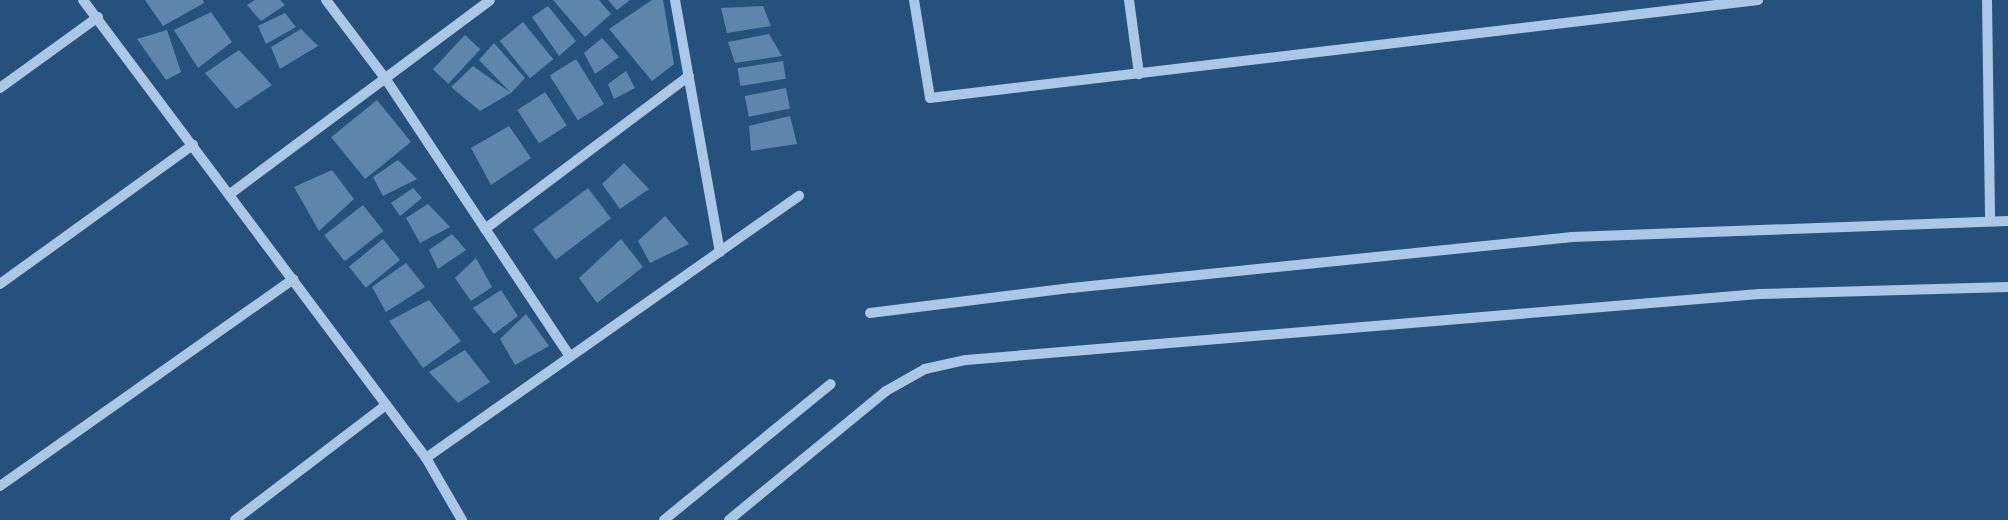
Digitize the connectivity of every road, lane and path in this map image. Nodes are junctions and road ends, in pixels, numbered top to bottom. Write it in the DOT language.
graph roads {
  1 [pos="83,0"];
  2 [pos="326,0"];
  3 [pos="490,0"];
  4 [pos="675,0"];
  5 [pos="914,0"];
  6 [pos="1129,0"];
  7 [pos="1758,0"];
  8 [pos="1987,0"];
  9 [pos="98,17"];
  10 [pos="1139,74"];
  11 [pos="689,76"];
  12 [pos="385,78"];
  13 [pos="0,88"];
  14 [pos="194,145"];
  15 [pos="230,194"];
  16 [pos="799,196"];
  17 [pos="1990,221"];
  18 [pos="2008,221"];
  19 [pos="485,228"];
  20 [pos="720,252"];
  21 [pos="293,279"];
  22 [pos="0,284"];
  23 [pos="2008,287"];
  24 [pos="870,313"];
  25 [pos="570,356"];
  26 [pos="831,384"];
  27 [pos="386,405"];
  28 [pos="426,458"];
  29 [pos="0,486"];
  30 [pos="235,520"];
  31 [pos="462,520"];
  32 [pos="664,520"];
  33 [pos="729,520"];
  1 -- 9 [label="street"];
  2 -- 12 [label="street"];
  3 -- 12 [label="street"];
  4 -- 11 [label="street"];
  5 -- 10 [label="street"];
  6 -- 10 [label="street"];
  7 -- 10 [label="street"];
  8 -- 17 [label="street"];
  9 -- 13 [label="street"];
  9 -- 14 [label="street"];
  11 -- 19 [label="street"];
  11 -- 20 [label="street"];
  12 -- 15 [label="street"];
  12 -- 19 [label="street"];
  14 -- 15 [label="street"];
  14 -- 22 [label="street"];
  15 -- 21 [label="street"];
  16 -- 20 [label="street"];
  17 -- 18 [label="street"];
  17 -- 24 [label="street"];
  19 -- 25 [label="street"];
  20 -- 25 [label="street"];
  21 -- 27 [label="street"];
  21 -- 29 [label="street"];
  23 -- 33 [label="street"];
  25 -- 28 [label="street"];
  26 -- 32 [label="street"];
  27 -- 28 [label="street"];
  27 -- 30 [label="street"];
  28 -- 31 [label="street"];
}
